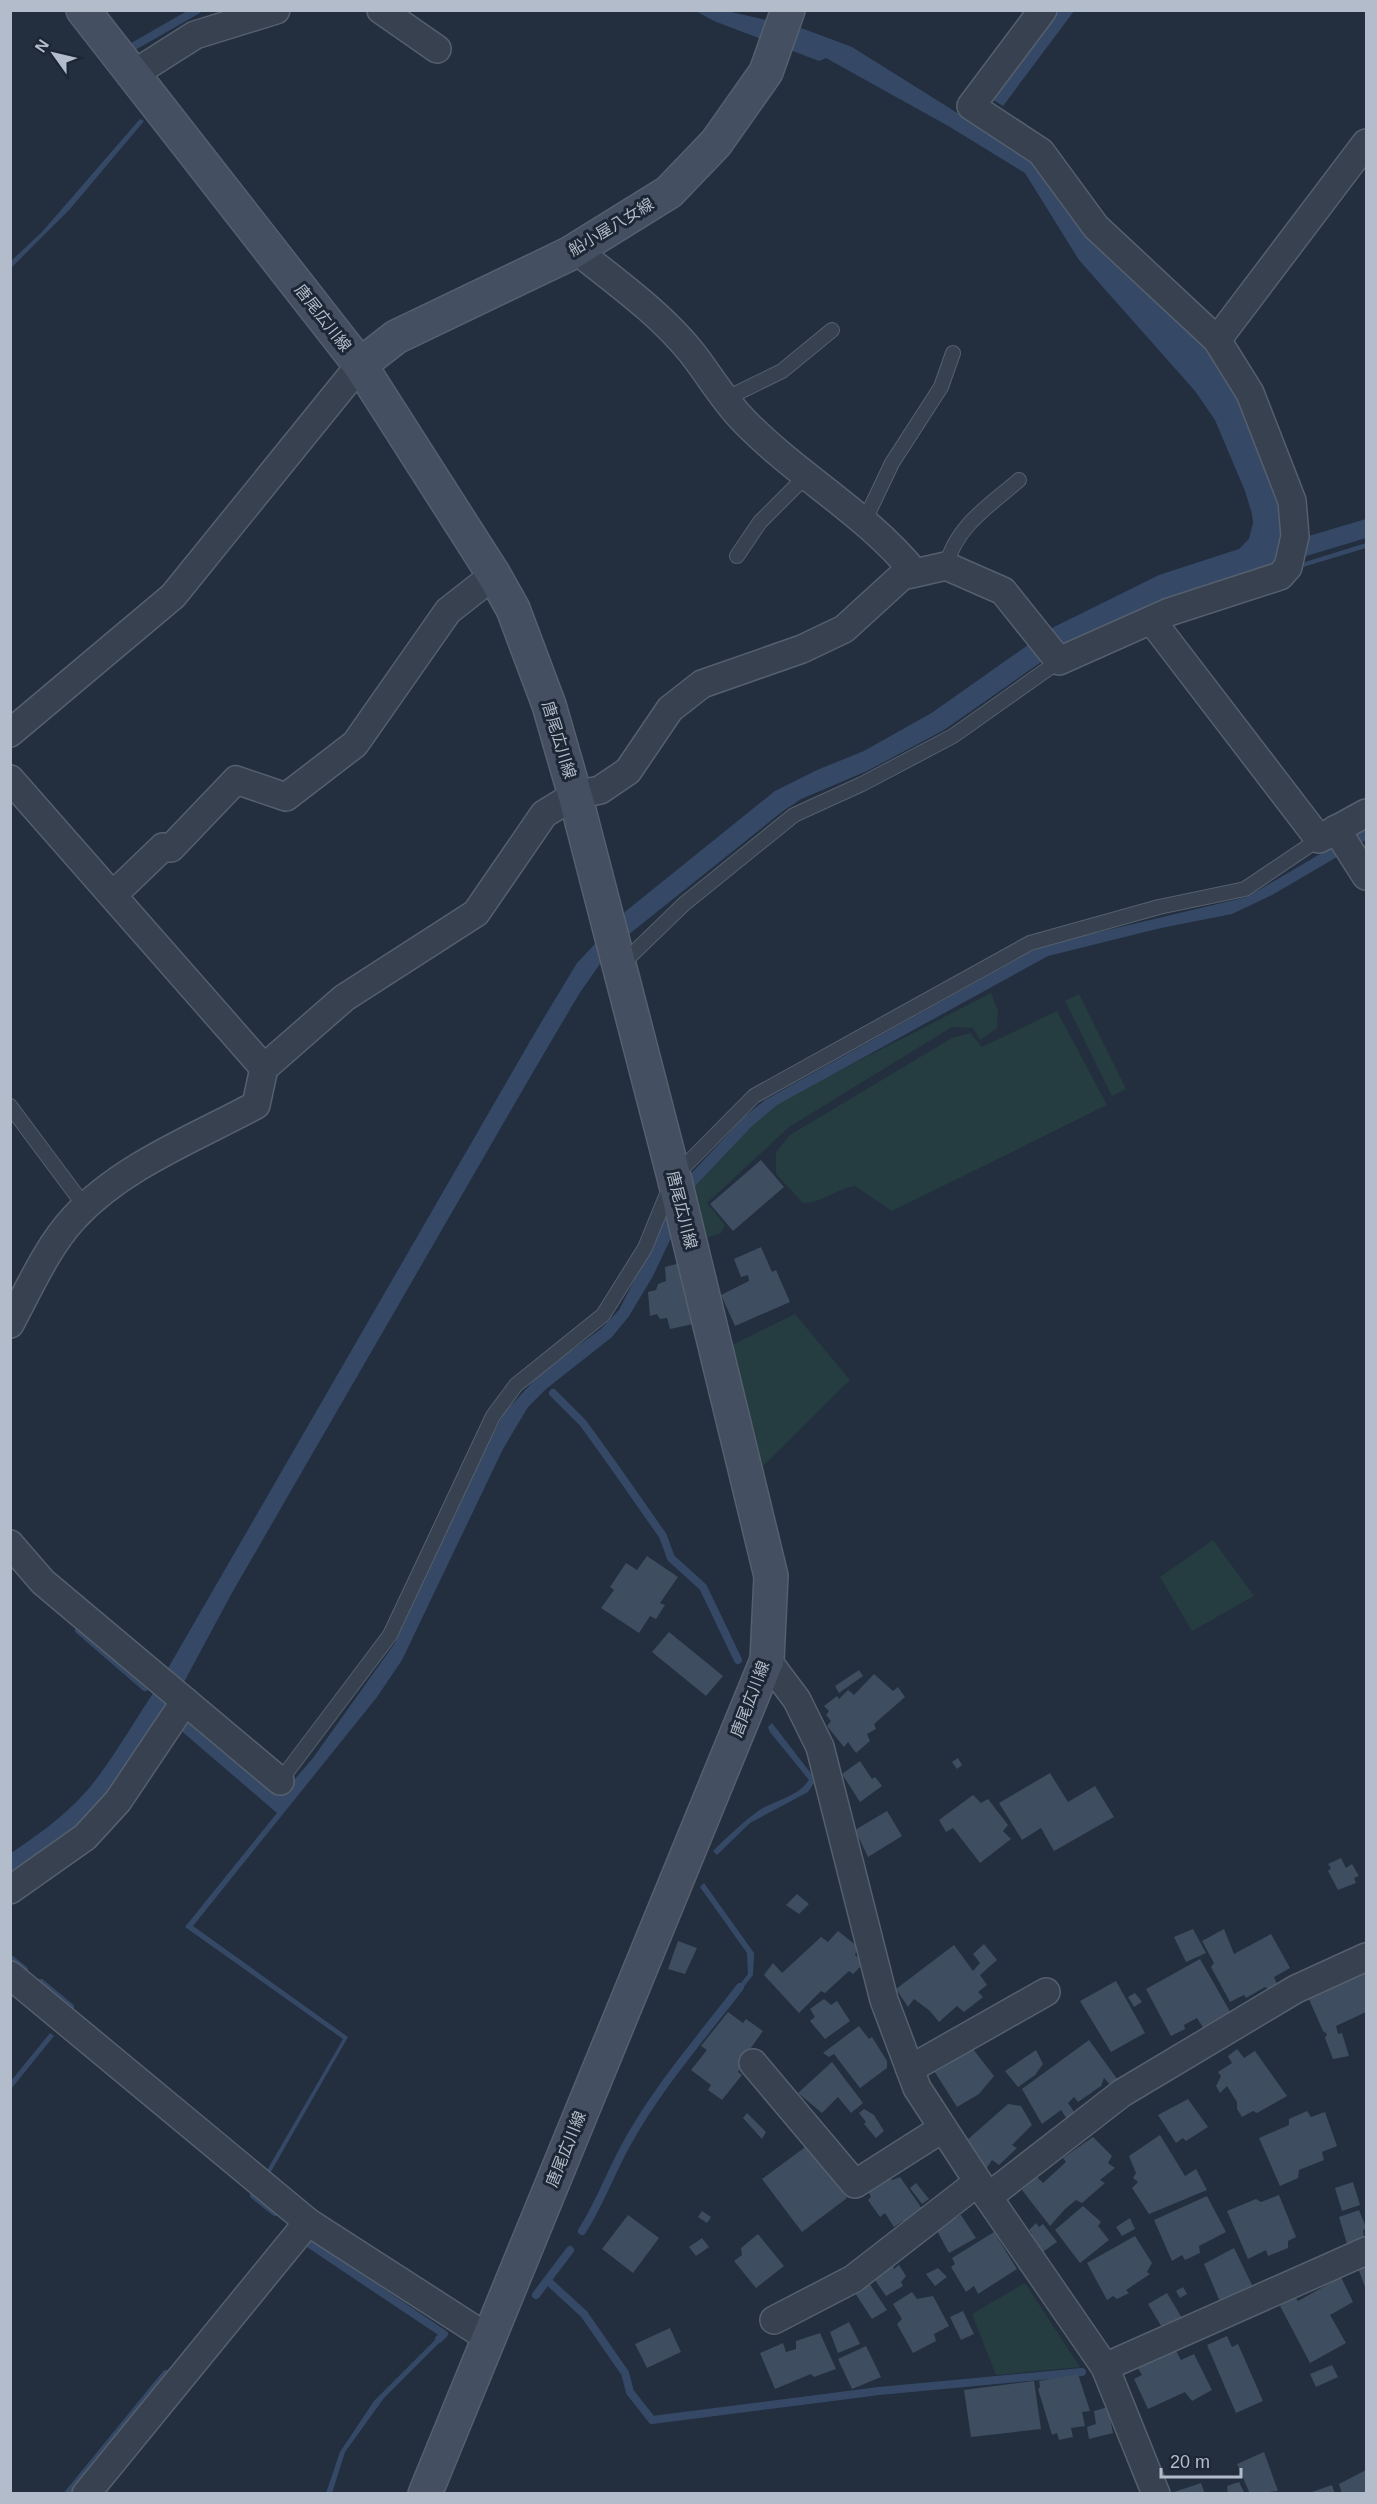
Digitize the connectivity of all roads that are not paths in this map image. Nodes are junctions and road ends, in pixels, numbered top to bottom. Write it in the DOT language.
graph roads {
  1 [pos="83,10"];
  2 [pos="276,10"];
  3 [pos="381,10"];
  4 [pos="1038,12"];
  5 [pos="782,26"];
  6 [pos="437,49"];
  7 [pos="132,75"];
  8 [pos="1366,143"];
  9 [pos="576,250"];
  10 [pos="832,330"];
  11 [pos="1217,340"];
  12 [pos="953,353"];
  13 [pos="360,365"];
  14 [pos="725,399"];
  15 [pos="806,476"];
  16 [pos="1019,480"];
  17 [pos="864,522"];
  18 [pos="737,556"];
  19 [pos="946,566"];
  20 [pos="915,573"];
  21 [pos="494,575"];
  22 [pos="1152,621"];
  23 [pos="1057,660"];
  24 [pos="10,733"];
  25 [pos="10,779"];
  26 [pos="575,795"];
  27 [pos="1366,813"];
  28 [pos="1337,840"];
  29 [pos="1366,876"];
  30 [pos="113,895"];
  31 [pos="615,948"];
  32 [pos="264,1068"];
  33 [pos="10,1106"];
  34 [pos="678,1194"];
  35 [pos="86,1208"];
  36 [pos="10,1324"];
  37 [pos="10,1544"];
  38 [pos="767,1660"];
  39 [pos="182,1699"];
  40 [pos="280,1781"];
  41 [pos="10,1890"];
  42 [pos="1366,1957"];
  43 [pos="10,1975"];
  44 [pos="1046,1992"];
  45 [pos="753,2063"];
  46 [pos="910,2069"];
  47 [pos="943,2128"];
  48 [pos="983,2190"];
  49 [pos="308,2222"];
  50 [pos="1366,2251"];
  51 [pos="774,2320"];
  52 [pos="488,2338"];
  53 [pos="1105,2367"];
  54 [pos="86,2493"];
  55 [pos="425,2493"];
  56 [pos="1156,2493"];
  1 -- 7 [label="main road, 唐尾広川線"];
  2 -- 7 [label="street"];
  3 -- 6 [label="street"];
  4 -- 11 [label="street"];
  5 -- 9 [label="main road, 船小屋八女線"];
  7 -- 13 [label="main road, 唐尾広川線"];
  8 -- 11 [label="street"];
  9 -- 13 [label="main road, 船小屋八女線"];
  9 -- 14 [label="street"];
  10 -- 14 [label="lane"];
  11 -- 22 [label="street"];
  12 -- 17 [label="lane"];
  13 -- 21 [label="main road, 唐尾広川線"];
  13 -- 24 [label="street"];
  14 -- 15 [label="street"];
  15 -- 17 [label="street"];
  15 -- 18 [label="lane"];
  16 -- 19 [label="lane"];
  17 -- 20 [label="street"];
  19 -- 20 [label="street"];
  19 -- 23 [label="street"];
  20 -- 26 [label="street"];
  21 -- 26 [label="main road, 唐尾広川線"];
  21 -- 30 [label="street"];
  22 -- 23 [label="street"];
  22 -- 28 [label="street"];
  23 -- 31 [label="lane"];
  25 -- 30 [label="street"];
  26 -- 31 [label="main road, 唐尾広川線"];
  26 -- 32 [label="street"];
  27 -- 28 [label="street"];
  28 -- 29 [label="street"];
  28 -- 34 [label="lane"];
  30 -- 32 [label="street"];
  31 -- 34 [label="main road, 唐尾広川線"];
  32 -- 35 [label="street"];
  33 -- 35 [label="lane"];
  34 -- 38 [label="main road, 唐尾広川線"];
  34 -- 40 [label="lane"];
  35 -- 36 [label="street"];
  37 -- 39 [label="street"];
  38 -- 46 [label="street"];
  38 -- 52 [label="main road, 唐尾広川線"];
  39 -- 40 [label="street"];
  39 -- 41 [label="street"];
  42 -- 48 [label="street"];
  43 -- 49 [label="street"];
  44 -- 46 [label="street"];
  45 -- 47 [label="street"];
  46 -- 47 [label="street"];
  47 -- 48 [label="street"];
  48 -- 51 [label="street"];
  48 -- 53 [label="street"];
  49 -- 52 [label="street"];
  49 -- 54 [label="street"];
  50 -- 53 [label="street"];
  52 -- 55 [label="main road, 唐尾広川線"];
  53 -- 56 [label="street"];
}
